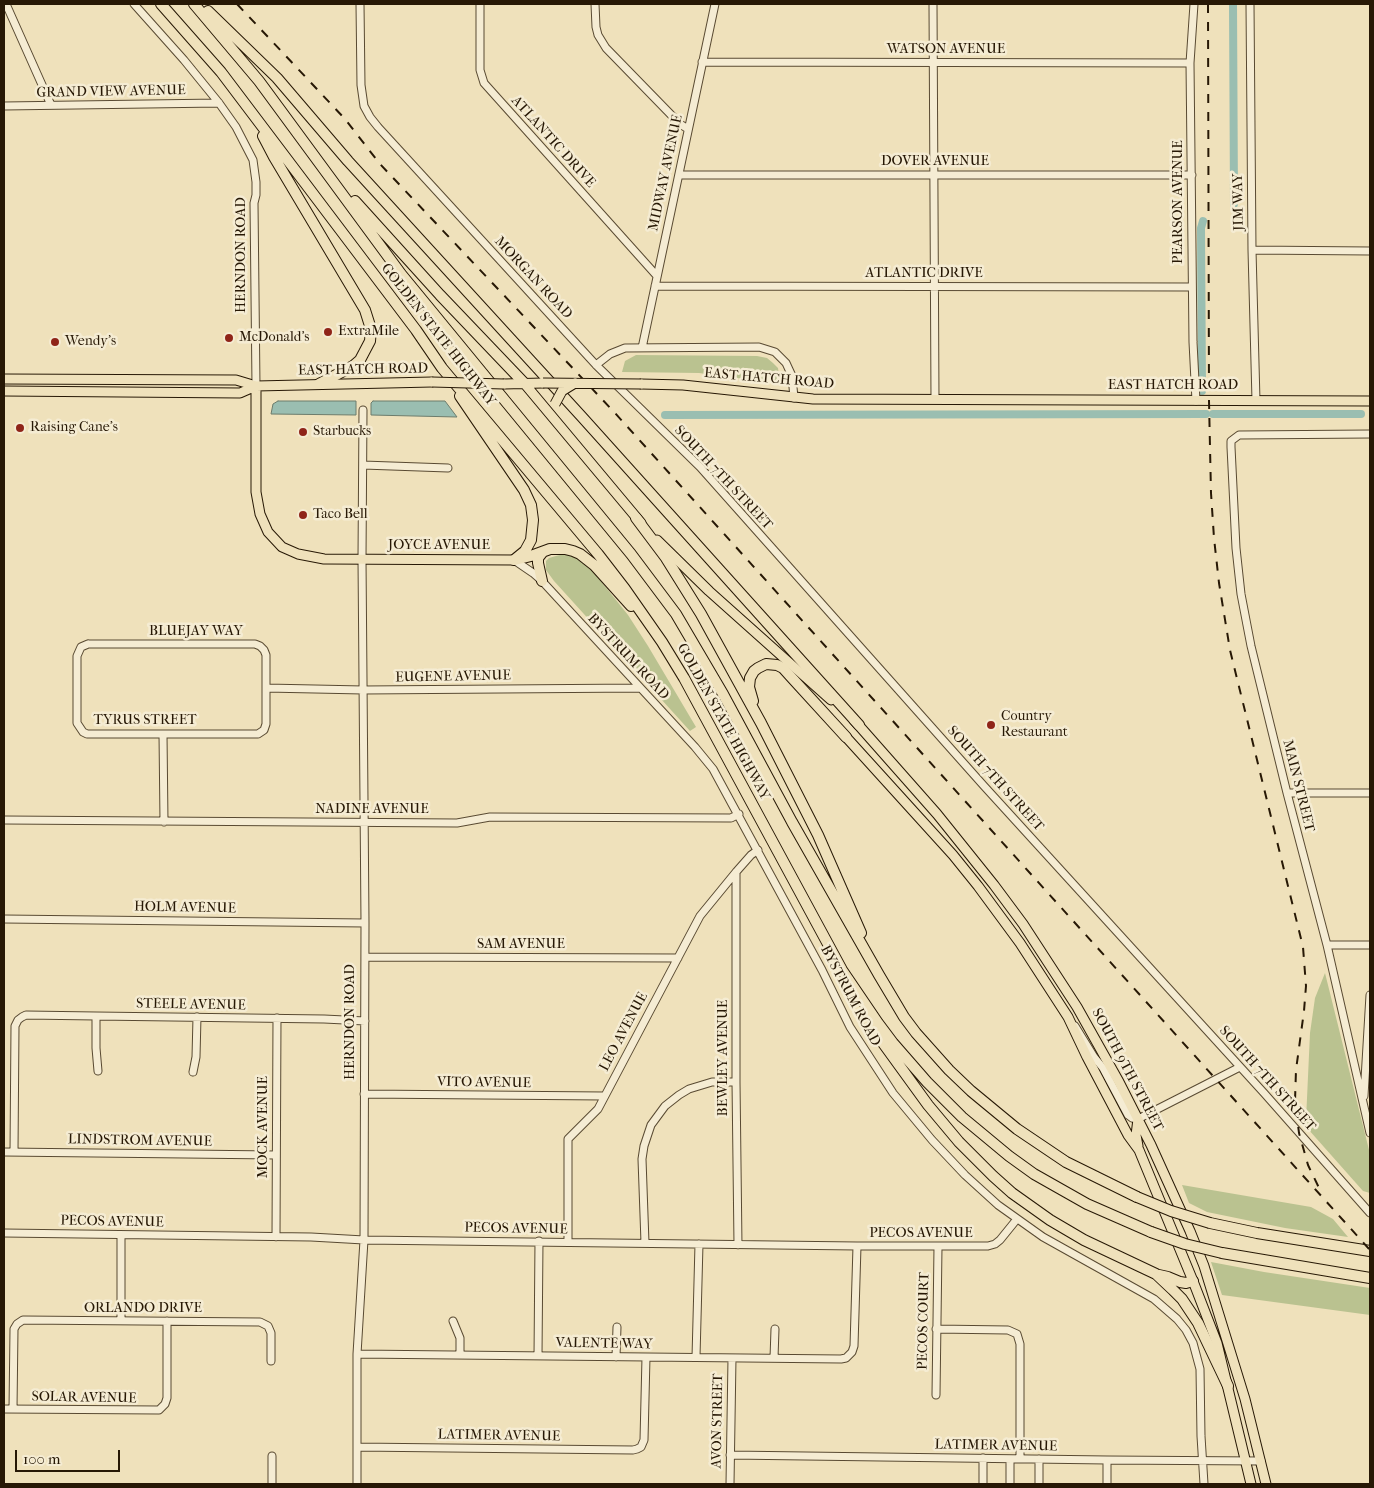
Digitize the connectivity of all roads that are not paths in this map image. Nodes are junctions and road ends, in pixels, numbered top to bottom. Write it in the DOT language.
graph roads {
  1 [pos="6,4"];
  2 [pos="134,4"];
  3 [pos="161,4"];
  4 [pos="194,4"];
  5 [pos="200,4"];
  6 [pos="360,4"];
  7 [pos="480,4"];
  8 [pos="595,4"];
  9 [pos="715,4"];
  10 [pos="933,4"];
  11 [pos="1194,4"];
  12 [pos="1250,4"];
  13 [pos="702,62"];
  14 [pos="933,63"];
  15 [pos="1190,63"];
  16 [pos="219,103"];
  17 [pos="51,105"];
  18 [pos="4,106"];
  19 [pos="249,109"];
  20 [pos="688,128"];
  21 [pos="312,153"];
  22 [pos="679,175"];
  23 [pos="934,175"];
  24 [pos="1192,175"];
  25 [pos="1252,250"];
  26 [pos="1370,251"];
  27 [pos="657,276"];
  28 [pos="655,286"];
  29 [pos="934,286"];
  30 [pos="1192,287"];
  31 [pos="642,348"];
  32 [pos="596,365"];
  33 [pos="442,368"];
  34 [pos="4,379"];
  35 [pos="575,383"];
  36 [pos="319,384"];
  37 [pos="524,384"];
  38 [pos="256,386"];
  39 [pos="4,391"];
  40 [pos="794,398"];
  41 [pos="935,398"];
  42 [pos="1256,400"];
  43 [pos="1196,401"];
  44 [pos="1370,401"];
  45 [pos="363,410"];
  46 [pos="560,427"];
  47 [pos="1370,434"];
  48 [pos="363,464"];
  49 [pos="448,468"];
  50 [pos="636,518"];
  51 [pos="542,553"];
  52 [pos="362,559"];
  53 [pos="514,560"];
  54 [pos="542,581"];
  55 [pos="662,642"];
  56 [pos="81,648"];
  57 [pos="266,688"];
  58 [pos="640,688"];
  59 [pos="363,690"];
  60 [pos="761,723"];
  61 [pos="859,725"];
  62 [pos="163,734"];
  63 [pos="846,737"];
  64 [pos="1287,793"];
  65 [pos="1370,793"];
  66 [pos="739,814"];
  67 [pos="4,820"];
  68 [pos="164,822"];
  69 [pos="364,823"];
  70 [pos="758,850"];
  71 [pos="736,872"];
  72 [pos="4,919"];
  73 [pos="366,923"];
  74 [pos="1023,924"];
  75 [pos="1012,932"];
  76 [pos="1327,945"];
  77 [pos="1370,945"];
  78 [pos="365,957"];
  79 [pos="678,958"];
  80 [pos="842,970"];
  81 [pos="878,975"];
  82 [pos="1370,995"];
  83 [pos="96,1016"];
  84 [pos="197,1017"];
  85 [pos="1068,1017"];
  86 [pos="277,1018"];
  87 [pos="365,1021"];
  88 [pos="1240,1067"];
  89 [pos="98,1071"];
  90 [pos="193,1072"];
  91 [pos="736,1082"];
  92 [pos="364,1094"];
  93 [pos="604,1096"];
  94 [pos="1363,1104"];
  95 [pos="1138,1119"];
  96 [pos="1370,1132"];
  97 [pos="1139,1150"];
  98 [pos="4,1152"];
  99 [pos="14,1152"];
  100 [pos="276,1155"];
  101 [pos="1369,1211"];
  102 [pos="1017,1219"];
  103 [pos="4,1233"];
  104 [pos="121,1235"];
  105 [pos="276,1236"];
  106 [pos="364,1240"];
  107 [pos="539,1242"];
  108 [pos="568,1242"];
  109 [pos="645,1243"];
  110 [pos="699,1244"];
  111 [pos="738,1245"];
  112 [pos="857,1246"];
  113 [pos="938,1247"];
  114 [pos="1370,1251"];
  115 [pos="1204,1266"];
  116 [pos="1156,1274"];
  117 [pos="1366,1278"];
  118 [pos="1193,1281"];
  119 [pos="120,1321"];
  120 [pos="167,1321"];
  121 [pos="453,1321"];
  122 [pos="617,1327"];
  123 [pos="775,1329"];
  124 [pos="936,1329"];
  125 [pos="356,1354"];
  126 [pos="460,1355"];
  127 [pos="538,1356"];
  128 [pos="616,1356"];
  129 [pos="646,1357"];
  130 [pos="696,1358"];
  131 [pos="732,1358"];
  132 [pos="774,1358"];
  133 [pos="272,1361"];
  134 [pos="1228,1386"];
  135 [pos="936,1395"];
  136 [pos="4,1409"];
  137 [pos="13,1409"];
  138 [pos="357,1447"];
  139 [pos="730,1455"];
  140 [pos="272,1456"];
  141 [pos="983,1458"];
  142 [pos="1010,1459"];
  143 [pos="1020,1459"];
  144 [pos="1039,1459"];
  145 [pos="1107,1460"];
  146 [pos="1203,1460"];
  147 [pos="1245,1460"];
  148 [pos="1261,1461"];
  149 [pos="272,1484"];
  150 [pos="357,1484"];
  151 [pos="730,1484"];
  152 [pos="983,1484"];
  153 [pos="1010,1484"];
  154 [pos="1039,1484"];
  155 [pos="1107,1484"];
  156 [pos="1204,1484"];
  157 [pos="1251,1484"];
  158 [pos="1266,1484"];
  1 -- 17 [label="street"];
  2 -- 16 [label="street, HERNDON ROAD"];
  3 -- 19 [label="highway, GOLDEN STATE HIGHWAY"];
  4 -- 21 [label="highway, GOLDEN STATE HIGHWAY"];
  5 -- 61 [label="highway"];
  6 -- 32 [label="street, MORGAN ROAD"];
  7 -- 27 [label="street, ATLANTIC DRIVE"];
  8 -- 20 [label="street"];
  9 -- 13 [label="street, MIDWAY AVENUE"];
  10 -- 14 [label="street"];
  11 -- 15 [label="street, PEARSON AVENUE"];
  12 -- 25 [label="street, JIM WAY"];
  13 -- 14 [label="street, WATSON AVENUE"];
  13 -- 20 [label="street, MIDWAY AVENUE"];
  14 -- 15 [label="street, WATSON AVENUE"];
  14 -- 23 [label="street"];
  15 -- 24 [label="street, PEARSON AVENUE"];
  16 -- 17 [label="street, GRAND VIEW AVENUE"];
  16 -- 38 [label="street, HERNDON ROAD"];
  17 -- 18 [label="street, GRAND VIEW AVENUE"];
  19 -- 33 [label="highway, GOLDEN STATE HIGHWAY"];
  19 -- 36 [label="highway"];
  20 -- 22 [label="street, MIDWAY AVENUE"];
  21 -- 37 [label="highway"];
  21 -- 81 [label="highway, GOLDEN STATE HIGHWAY"];
  22 -- 23 [label="street, DOVER AVENUE"];
  22 -- 27 [label="street, MIDWAY AVENUE"];
  23 -- 24 [label="street, DOVER AVENUE"];
  23 -- 29 [label="street"];
  24 -- 30 [label="street, PEARSON AVENUE"];
  25 -- 26 [label="street"];
  25 -- 42 [label="street, JIM WAY"];
  27 -- 28 [label="street, MIDWAY AVENUE"];
  28 -- 29 [label="street, ATLANTIC DRIVE"];
  28 -- 31 [label="street, MIDWAY AVENUE"];
  29 -- 30 [label="street, ATLANTIC DRIVE"];
  29 -- 41 [label="street"];
  30 -- 43 [label="street, PEARSON AVENUE"];
  31 -- 32 [label="street"];
  31 -- 40 [label="street"];
  32 -- 88 [label="street, SOUTH 7TH STREET"];
  33 -- 53 [label="highway"];
  33 -- 55 [label="highway, GOLDEN STATE HIGHWAY"];
  34 -- 38 [label="main road, EAST HATCH ROAD"];
  35 -- 37 [label="main road, EAST HATCH ROAD, bridge"];
  35 -- 40 [label="main road, EAST HATCH ROAD, bridge"];
  35 -- 46 [label="main road, bridge"];
  36 -- 37 [label="main road, EAST HATCH ROAD, bridge"];
  36 -- 38 [label="main road, EAST HATCH ROAD"];
  37 -- 46 [label="main road, SOUTH 9TH STREET"];
  38 -- 39 [label="main road, EAST HATCH ROAD"];
  38 -- 52 [label="main road, HERNDON ROAD"];
  40 -- 41 [label="main road, EAST HATCH ROAD"];
  41 -- 43 [label="main road, EAST HATCH ROAD"];
  42 -- 43 [label="main road, EAST HATCH ROAD"];
  42 -- 44 [label="main road, EAST HATCH ROAD"];
  45 -- 48 [label="street, HERNDON ROAD"];
  46 -- 50 [label="main road, SOUTH 9TH STREET"];
  47 -- 64 [label="street, MAIN STREET"];
  48 -- 49 [label="street"];
  48 -- 52 [label="street, HERNDON ROAD"];
  50 -- 60 [label="highway"];
  50 -- 61 [label="main road, SOUTH 9TH STREET"];
  51 -- 53 [label="highway"];
  51 -- 54 [label="highway"];
  51 -- 55 [label="highway"];
  52 -- 53 [label="main road, JOYCE AVENUE"];
  52 -- 59 [label="street, HERNDON ROAD"];
  53 -- 54 [label="street, BYSTRUM ROAD"];
  54 -- 58 [label="street, BYSTRUM ROAD"];
  55 -- 80 [label="highway, GOLDEN STATE HIGHWAY"];
  56 -- 57 [label="street, BLUEJAY WAY"];
  56 -- 62 [label="street, TYRUS STREET"];
  57 -- 59 [label="street, EUGENE AVENUE"];
  57 -- 62 [label="street, TYRUS STREET"];
  58 -- 59 [label="street, EUGENE AVENUE"];
  58 -- 66 [label="street, BYSTRUM ROAD"];
  59 -- 69 [label="street, HERNDON ROAD"];
  60 -- 63 [label="highway"];
  60 -- 81 [label="highway"];
  61 -- 74 [label="main road, SOUTH 9TH STREET"];
  62 -- 68 [label="street"];
  63 -- 75 [label="main road, SOUTH 9TH STREET"];
  64 -- 65 [label="street"];
  64 -- 76 [label="street, MAIN STREET"];
  66 -- 69 [label="street, NADINE AVENUE"];
  66 -- 70 [label="street, BYSTRUM ROAD"];
  67 -- 68 [label="street, NADINE AVENUE"];
  68 -- 69 [label="street, NADINE AVENUE"];
  69 -- 73 [label="street, HERNDON ROAD"];
  70 -- 71 [label="street, LEO AVENUE"];
  70 -- 102 [label="street, BYSTRUM ROAD"];
  71 -- 79 [label="street, LEO AVENUE"];
  71 -- 91 [label="street, BEWLEY AVENUE"];
  72 -- 73 [label="street, HOLM AVENUE"];
  73 -- 78 [label="street, HERNDON ROAD"];
  74 -- 75 [label="main road"];
  74 -- 95 [label="main road, SOUTH 9TH STREET"];
  75 -- 85 [label="main road, SOUTH 9TH STREET"];
  76 -- 77 [label="street"];
  76 -- 94 [label="street, MAIN STREET"];
  78 -- 79 [label="street, SAM AVENUE"];
  78 -- 87 [label="street, HERNDON ROAD"];
  79 -- 93 [label="street, LEO AVENUE"];
  80 -- 116 [label="highway"];
  80 -- 117 [label="highway, GOLDEN STATE HIGHWAY, bridge"];
  81 -- 114 [label="highway, GOLDEN STATE HIGHWAY, bridge"];
  82 -- 94 [label="street"];
  83 -- 84 [label="street, STEELE AVENUE"];
  83 -- 89 [label="street"];
  83 -- 99 [label="street, STEELE AVENUE"];
  84 -- 86 [label="street, STEELE AVENUE"];
  84 -- 90 [label="street"];
  85 -- 95 [label="street"];
  85 -- 97 [label="main road, SOUTH 9TH STREET"];
  86 -- 87 [label="street, STEELE AVENUE"];
  86 -- 100 [label="street, MOCK AVENUE"];
  87 -- 92 [label="street, HERNDON ROAD"];
  88 -- 95 [label="street"];
  88 -- 101 [label="street, SOUTH 7TH STREET"];
  91 -- 109 [label="street"];
  91 -- 111 [label="street, BEWLEY AVENUE"];
  92 -- 93 [label="street, VITO AVENUE"];
  92 -- 106 [label="street, HERNDON ROAD"];
  93 -- 108 [label="street, LEO AVENUE"];
  94 -- 96 [label="street, MAIN STREET"];
  95 -- 97 [label="main road"];
  95 -- 115 [label="main road, SOUTH 9TH STREET"];
  97 -- 118 [label="main road, SOUTH 9TH STREET"];
  98 -- 99 [label="street, LINDSTROM AVENUE"];
  99 -- 100 [label="street, LINDSTROM AVENUE"];
  100 -- 105 [label="street, MOCK AVENUE"];
  102 -- 113 [label="street, PECOS AVENUE"];
  102 -- 146 [label="street, BYSTRUM ROAD"];
  103 -- 104 [label="street, PECOS AVENUE"];
  104 -- 105 [label="street, PECOS AVENUE"];
  104 -- 119 [label="street"];
  105 -- 106 [label="street, PECOS AVENUE"];
  106 -- 107 [label="street, PECOS AVENUE"];
  106 -- 125 [label="street, HERNDON ROAD"];
  107 -- 108 [label="street, PECOS AVENUE"];
  107 -- 127 [label="street"];
  108 -- 109 [label="street, PECOS AVENUE"];
  109 -- 110 [label="street, PECOS AVENUE"];
  110 -- 111 [label="street, PECOS AVENUE"];
  110 -- 130 [label="street"];
  111 -- 112 [label="street, PECOS AVENUE"];
  112 -- 113 [label="street, PECOS AVENUE"];
  112 -- 132 [label="street, VALENTE WAY"];
  113 -- 124 [label="street, PECOS COURT"];
  115 -- 118 [label="main road"];
  115 -- 148 [label="main road, SOUTH 9TH STREET"];
  116 -- 118 [label="highway"];
  116 -- 134 [label="highway"];
  118 -- 134 [label="main road, SOUTH 9TH STREET"];
  119 -- 120 [label="street, ORLANDO DRIVE"];
  119 -- 137 [label="street, ORLANDO DRIVE"];
  120 -- 133 [label="street, ORLANDO DRIVE"];
  120 -- 137 [label="street, SOLAR AVENUE"];
  121 -- 126 [label="street"];
  122 -- 128 [label="street"];
  123 -- 132 [label="street"];
  124 -- 135 [label="street, PECOS COURT"];
  124 -- 143 [label="street"];
  125 -- 126 [label="street, VALENTE WAY"];
  125 -- 138 [label="street, HERNDON ROAD"];
  126 -- 127 [label="street, VALENTE WAY"];
  127 -- 128 [label="street, VALENTE WAY"];
  128 -- 129 [label="street, VALENTE WAY"];
  129 -- 130 [label="street, VALENTE WAY"];
  129 -- 138 [label="street, LATIMER AVENUE"];
  130 -- 131 [label="street, VALENTE WAY"];
  131 -- 132 [label="street, VALENTE WAY"];
  131 -- 139 [label="street, AVON STREET"];
  134 -- 147 [label="main road, SOUTH 9TH STREET"];
  136 -- 137 [label="street, SOLAR AVENUE"];
  138 -- 150 [label="street, HERNDON ROAD"];
  139 -- 141 [label="street, LATIMER AVENUE"];
  139 -- 151 [label="street, AVON STREET"];
  140 -- 149 [label="street"];
  141 -- 142 [label="street, LATIMER AVENUE"];
  141 -- 152 [label="street"];
  142 -- 143 [label="street, LATIMER AVENUE"];
  142 -- 153 [label="street"];
  143 -- 144 [label="street, LATIMER AVENUE"];
  144 -- 145 [label="street, LATIMER AVENUE"];
  144 -- 154 [label="street"];
  145 -- 146 [label="street, LATIMER AVENUE"];
  145 -- 155 [label="street"];
  146 -- 147 [label="street, LATIMER AVENUE"];
  146 -- 156 [label="street, BYSTRUM ROAD"];
  147 -- 148 [label="street, LATIMER AVENUE"];
  147 -- 157 [label="main road, SOUTH 9TH STREET"];
  148 -- 158 [label="main road, SOUTH 9TH STREET"];
}
